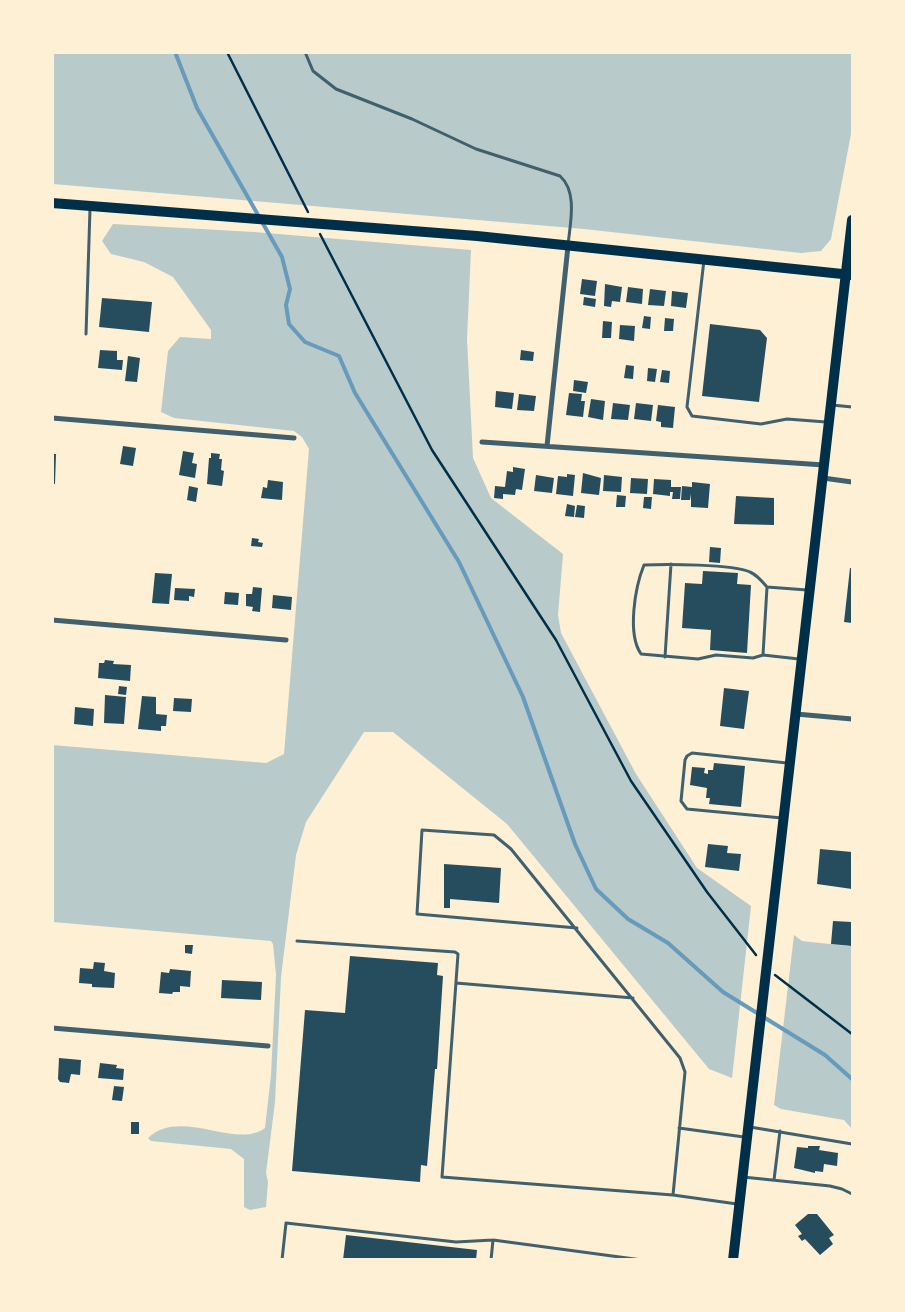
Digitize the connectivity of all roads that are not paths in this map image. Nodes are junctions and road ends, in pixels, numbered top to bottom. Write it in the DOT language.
graph roads {
  1 [pos="305,52"];
  2 [pos="52,203"];
  3 [pos="90,206"];
  4 [pos="852,220"];
  5 [pos="568,245"];
  6 [pos="704,260"];
  7 [pos="850,274"];
  8 [pos="86,334"];
  9 [pos="832,405"];
  10 [pos="852,407"];
  11 [pos="52,418"];
  12 [pos="830,422"];
  13 [pos="294,438"];
  14 [pos="482,442"];
  15 [pos="547,446"];
  16 [pos="824,465"];
  17 [pos="823,478"];
  18 [pos="852,482"];
  19 [pos="671,564"];
  20 [pos="768,587"];
  21 [pos="810,591"];
  22 [pos="52,620"];
  23 [pos="286,640"];
  24 [pos="763,655"];
  25 [pos="665,657"];
  26 [pos="802,659"];
  27 [pos="796,714"];
  28 [pos="852,720"];
  29 [pos="790,763"];
  30 [pos="784,818"];
  31 [pos="577,928"];
  32 [pos="298,941"];
  33 [pos="456,983"];
  34 [pos="633,998"];
  35 [pos="52,1028"];
  36 [pos="268,1046"];
  37 [pos="748,1127"];
  38 [pos="679,1128"];
  39 [pos="780,1131"];
  40 [pos="747,1138"];
  41 [pos="852,1144"];
  42 [pos="743,1177"];
  43 [pos="774,1180"];
  44 [pos="852,1194"];
  45 [pos="673,1195"];
  46 [pos="740,1204"];
  47 [pos="493,1240"];
  48 [pos="614,1258"];
  49 [pos="282,1260"];
  50 [pos="491,1260"];
  51 [pos="642,1260"];
  52 [pos="733,1260"];
  1 -- 5 [label="lane"];
  2 -- 3 [label="main road"];
  3 -- 5 [label="main road"];
  3 -- 8 [label="lane"];
  4 -- 7 [label="main road"];
  5 -- 6 [label="main road"];
  5 -- 15 [label="street"];
  6 -- 7 [label="main road"];
  6 -- 12 [label="lane"];
  7 -- 9 [label="main road"];
  9 -- 10 [label="lane"];
  9 -- 12 [label="main road"];
  11 -- 13 [label="street"];
  12 -- 16 [label="main road"];
  14 -- 15 [label="street"];
  15 -- 16 [label="street"];
  16 -- 17 [label="main road"];
  17 -- 18 [label="street"];
  17 -- 21 [label="main road"];
  19 -- 20 [label="lane"];
  19 -- 25 [label="lane"];
  19 -- 25 [label="lane"];
  20 -- 21 [label="lane"];
  20 -- 24 [label="lane"];
  21 -- 26 [label="main road"];
  22 -- 23 [label="street"];
  24 -- 25 [label="lane"];
  24 -- 26 [label="lane"];
  26 -- 27 [label="main road"];
  27 -- 28 [label="street"];
  27 -- 29 [label="main road"];
  29 -- 30 [label="main road"];
  29 -- 30 [label="lane"];
  30 -- 37 [label="main road"];
  31 -- 31 [label="lane"];
  31 -- 34 [label="lane"];
  32 -- 33 [label="lane"];
  33 -- 34 [label="lane"];
  33 -- 45 [label="lane"];
  34 -- 38 [label="lane"];
  35 -- 36 [label="street"];
  37 -- 39 [label="lane"];
  37 -- 40 [label="main road"];
  38 -- 40 [label="lane"];
  38 -- 45 [label="lane"];
  39 -- 41 [label="lane"];
  39 -- 43 [label="lane"];
  40 -- 42 [label="main road"];
  42 -- 43 [label="lane"];
  42 -- 46 [label="main road"];
  43 -- 44 [label="lane"];
  45 -- 46 [label="lane"];
  46 -- 52 [label="main road"];
  47 -- 48 [label="lane"];
  47 -- 49 [label="lane"];
  47 -- 50 [label="lane"];
  48 -- 51 [label="lane"];
}
